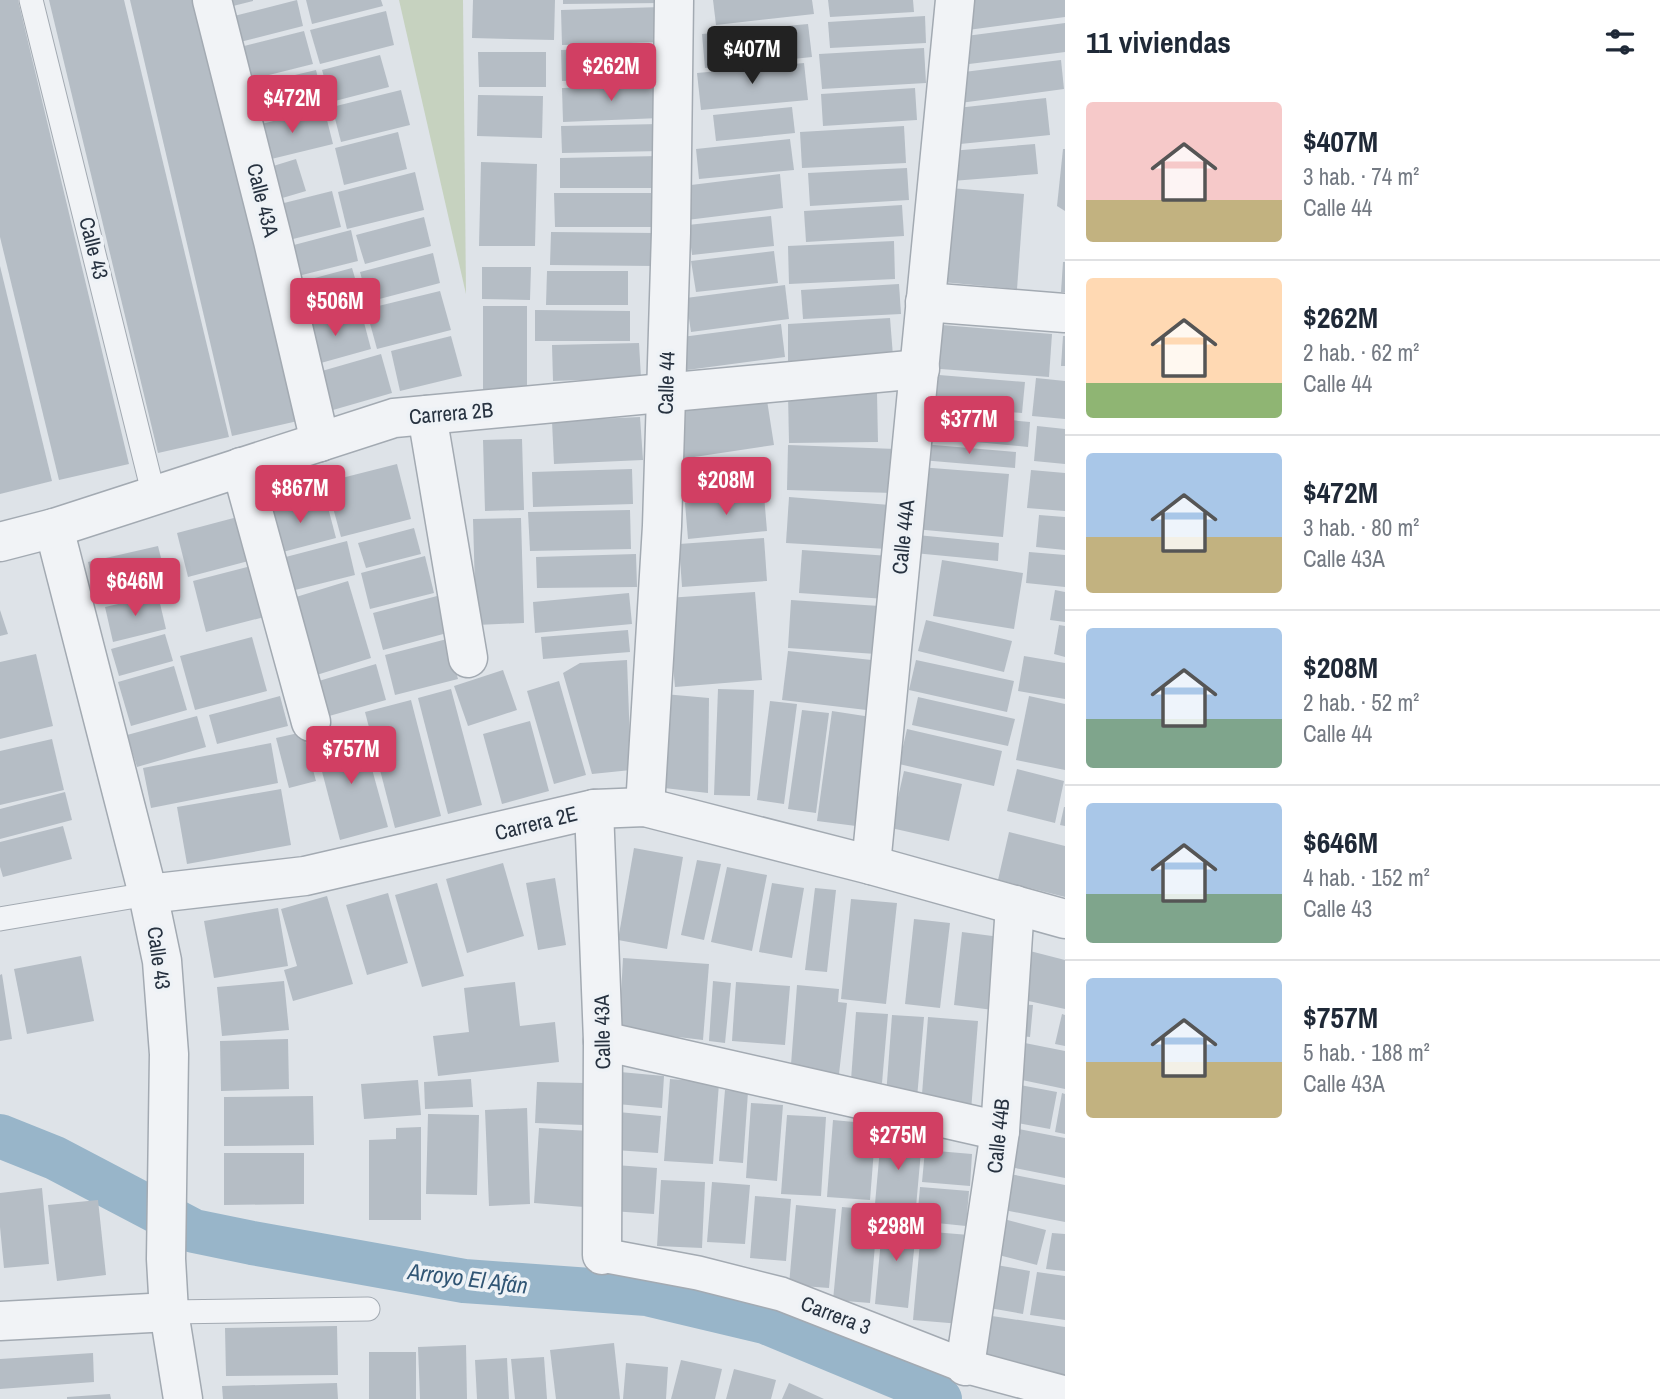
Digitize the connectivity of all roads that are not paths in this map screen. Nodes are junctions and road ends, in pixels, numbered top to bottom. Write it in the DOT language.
graph roads {
  1 [pos="31,0"];
  2 [pos="212,0"];
  3 [pos="674,0"];
  4 [pos="955,0"];
  5 [pos="925,302"];
  6 [pos="1065,313"];
  7 [pos="920,369"];
  8 [pos="666,392"];
  9 [pos="427,415"];
  10 [pos="320,442"];
  11 [pos="241,467"];
  12 [pos="154,496"];
  13 [pos="54,528"];
  14 [pos="0,542"];
  15 [pos="468,658"];
  16 [pos="311,722"];
  17 [pos="645,807"];
  18 [pos="594,809"];
  19 [pos="871,865"];
  20 [pos="148,894"];
  21 [pos="1015,905"];
  22 [pos="0,919"];
  23 [pos="1065,919"];
  24 [pos="603,1041"];
  25 [pos="1000,1131"];
  26 [pos="602,1255"];
  27 [pos="368,1309"];
  28 [pos="169,1312"];
  29 [pos="0,1321"];
  30 [pos="965,1366"];
  31 [pos="1065,1392"];
  32 [pos="183,1399"];
  1 -- 12 [label="lane, Calle 43"];
  2 -- 10 [label="street, Calle 43A"];
  3 -- 8 [label="street, Calle 44"];
  4 -- 5 [label="street, Calle 44A"];
  5 -- 6 [label="street"];
  5 -- 7 [label="street, Calle 44A"];
  7 -- 8 [label="street, Carrera 2B"];
  7 -- 19 [label="street, Calle 44A"];
  8 -- 9 [label="street, Carrera 2B"];
  8 -- 17 [label="street, Calle 44"];
  9 -- 10 [label="street, Carrera 2B"];
  9 -- 15 [label="street"];
  10 -- 11 [label="street, Carrera 2B"];
  11 -- 12 [label="street, Carrera 2B"];
  11 -- 16 [label="street"];
  12 -- 13 [label="street, Carrera 2B"];
  13 -- 14 [label="street, Carrera 2B"];
  13 -- 20 [label="street, Calle 43"];
  17 -- 18 [label="street, Carrera 2E"];
  17 -- 19 [label="street, Carrera 2E"];
  18 -- 20 [label="street, Carrera 2E"];
  18 -- 24 [label="street, Calle 43A"];
  19 -- 21 [label="street, Carrera 2E"];
  20 -- 22 [label="lane, Carrera 2E"];
  20 -- 28 [label="street, Calle 43"];
  21 -- 23 [label="street, Carrera 2E"];
  21 -- 25 [label="street, Calle 44B"];
  24 -- 25 [label="street"];
  24 -- 26 [label="street, Calle 43A"];
  25 -- 30 [label="street, Calle 44B"];
  26 -- 30 [label="street, Carrera 3"];
  27 -- 28 [label="lane"];
  28 -- 29 [label="street"];
  28 -- 32 [label="street, Calle 43"];
  30 -- 31 [label="street, Carrera 3"];
}
